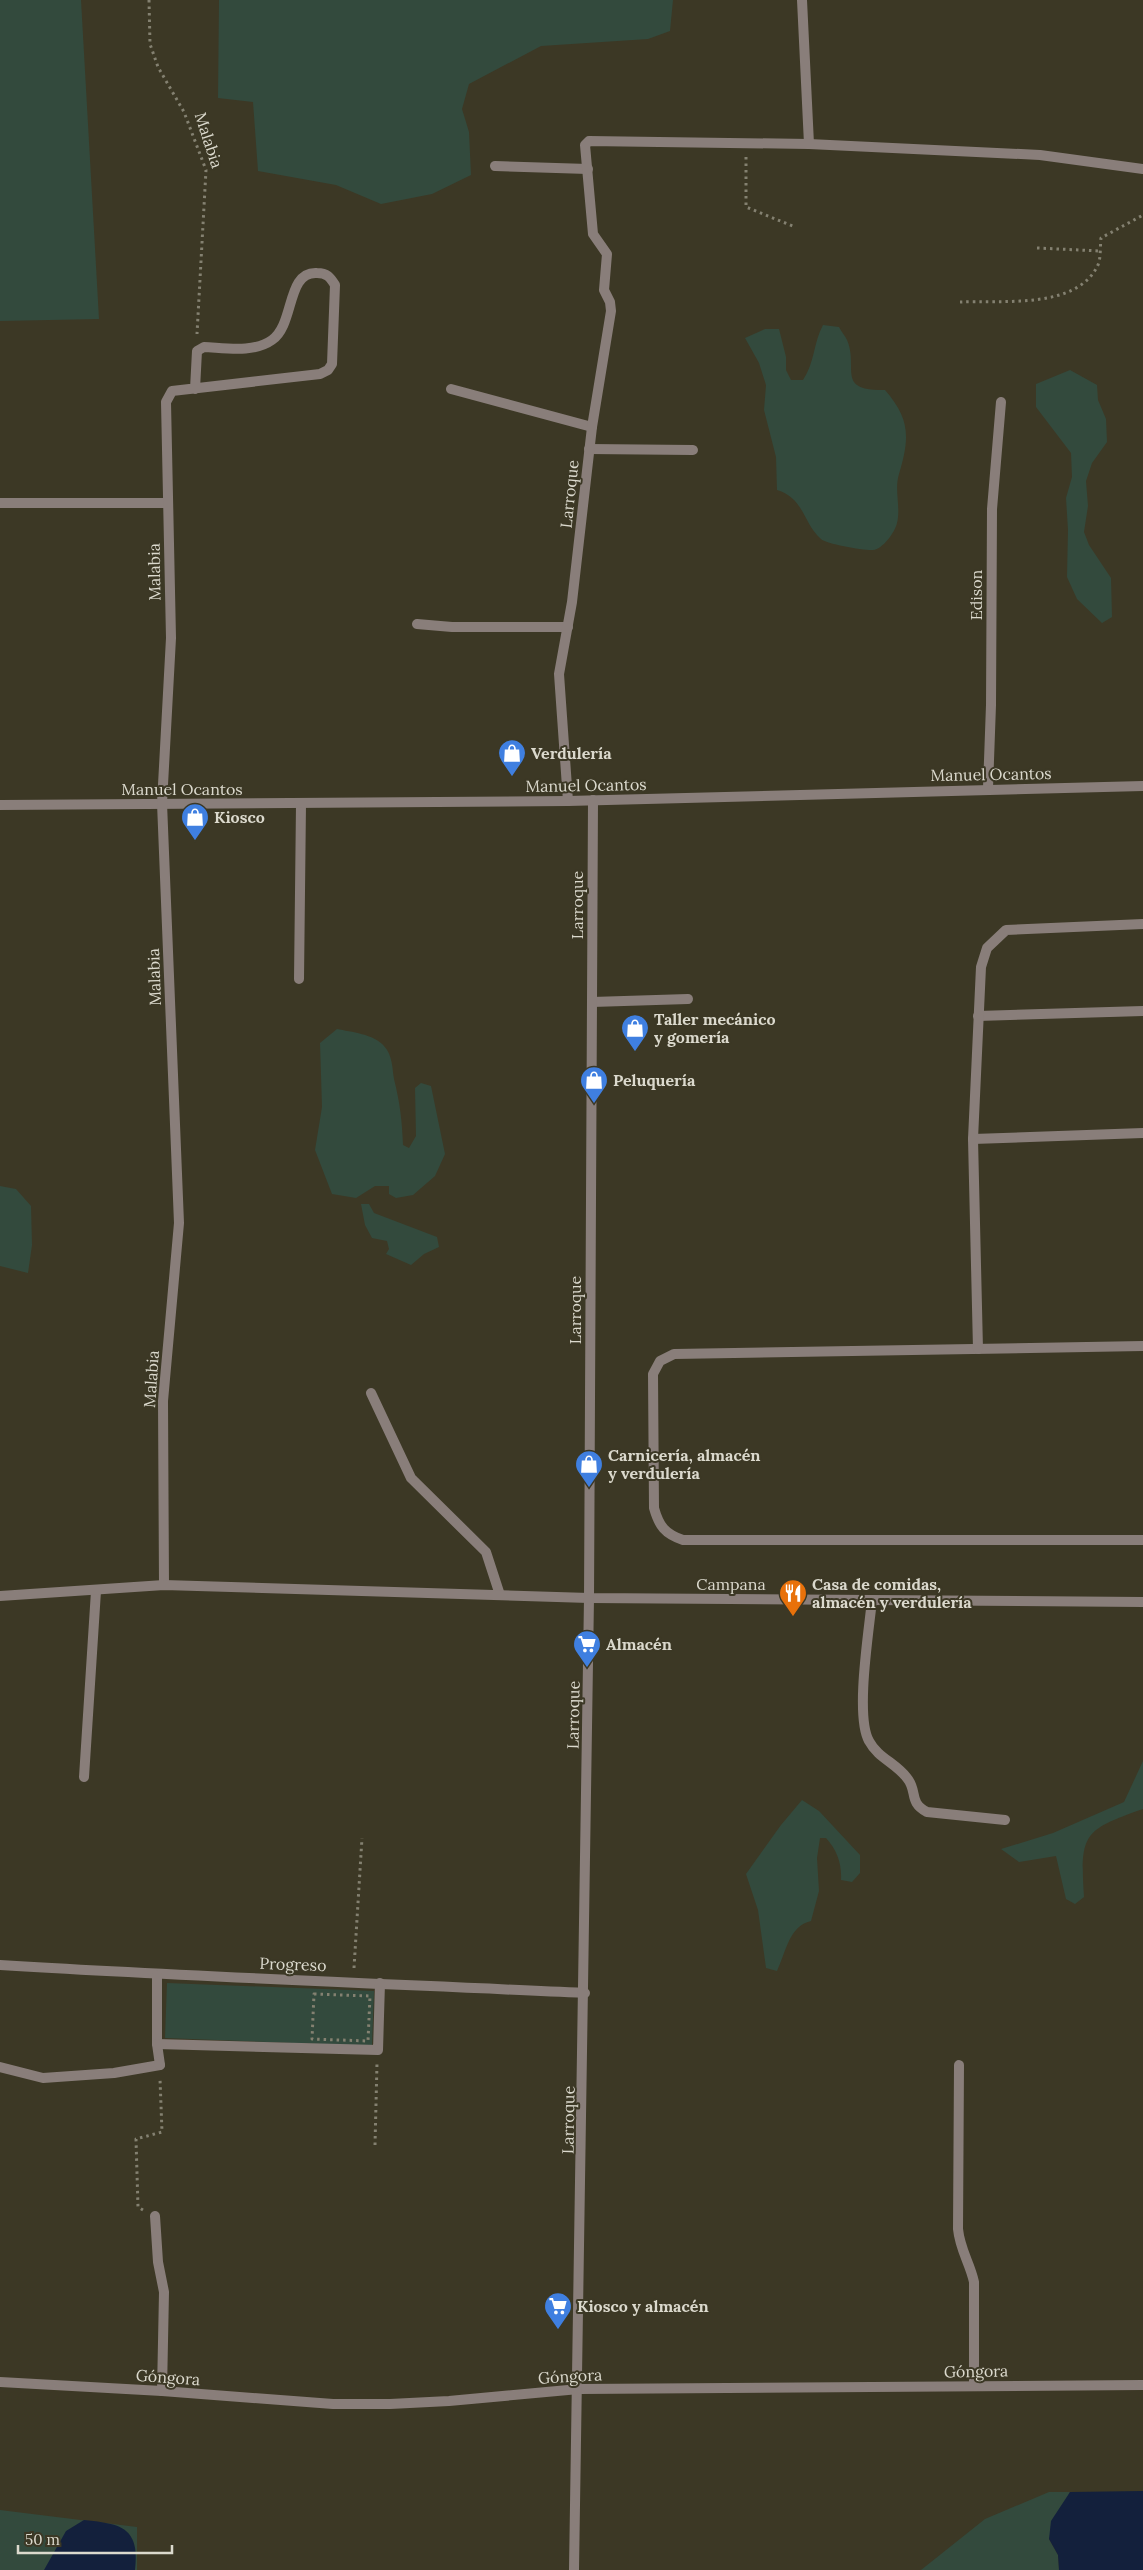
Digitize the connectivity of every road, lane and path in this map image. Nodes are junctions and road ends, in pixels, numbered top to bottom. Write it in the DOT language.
graph roads {
  1 [pos="149,0"];
  2 [pos="802,0"];
  3 [pos="746,144"];
  4 [pos="809,144"];
  5 [pos="495,166"];
  6 [pos="588,169"];
  7 [pos="1143,169"];
  8 [pos="1143,216"];
  9 [pos="795,227"];
  10 [pos="1037,248"];
  11 [pos="1100,251"];
  12 [pos="960,302"];
  13 [pos="195,358"];
  14 [pos="194,389"];
  15 [pos="451,389"];
  16 [pos="1001,402"];
  17 [pos="592,427"];
  18 [pos="590,449"];
  19 [pos="693,450"];
  20 [pos="0,503"];
  21 [pos="168,504"];
  22 [pos="417,624"];
  23 [pos="568,626"];
  24 [pos="1143,786"];
  25 [pos="988,788"];
  26 [pos="593,800"];
  27 [pos="568,801"];
  28 [pos="162,803"];
  29 [pos="301,804"];
  30 [pos="0,805"];
  31 [pos="1143,924"];
  32 [pos="299,979"];
  33 [pos="688,1000"];
  34 [pos="592,1002"];
  35 [pos="1143,1010"];
  36 [pos="978,1016"];
  37 [pos="1143,1133"];
  38 [pos="973,1139"];
  39 [pos="1143,1346"];
  40 [pos="978,1349"];
  41 [pos="371,1394"];
  42 [pos="1143,1540"];
  43 [pos="164,1585"];
  44 [pos="96,1591"];
  45 [pos="500,1595"];
  46 [pos="0,1596"];
  47 [pos="589,1598"];
  48 [pos="872,1600"];
  49 [pos="1143,1602"];
  50 [pos="84,1777"];
  51 [pos="1005,1820"];
  52 [pos="362,1838"];
  53 [pos="0,1965"];
  54 [pos="157,1975"];
  55 [pos="353,1981"];
  56 [pos="380,1983"];
  57 [pos="585,1993"];
  58 [pos="368,2041"];
  59 [pos="157,2044"];
  60 [pos="378,2050"];
  61 [pos="160,2065"];
  62 [pos="959,2065"];
  63 [pos="0,2067"];
  64 [pos="375,2145"];
  65 [pos="155,2216"];
  66 [pos="0,2382"];
  67 [pos="1143,2385"];
  68 [pos="974,2386"];
  69 [pos="579,2390"];
  70 [pos="162,2391"];
  71 [pos="574,2570"];
  1 -- 13 [label="path, Malabia"];
  2 -- 4 [label="street"];
  3 -- 4 [label="street"];
  3 -- 6 [label="street"];
  3 -- 9 [label="path"];
  4 -- 7 [label="street"];
  5 -- 6 [label="street"];
  6 -- 17 [label="street, Larroque"];
  8 -- 11 [label="path"];
  10 -- 11 [label="path"];
  11 -- 12 [label="path"];
  13 -- 14 [label="street"];
  13 -- 14 [label="street, Malabia"];
  14 -- 21 [label="street, Malabia"];
  15 -- 17 [label="street"];
  16 -- 25 [label="street, Edison"];
  17 -- 18 [label="street, Larroque"];
  18 -- 19 [label="street"];
  18 -- 23 [label="street, Larroque"];
  20 -- 21 [label="street"];
  21 -- 28 [label="street, Malabia"];
  22 -- 23 [label="street"];
  23 -- 27 [label="street, Larroque"];
  24 -- 25 [label="street, Manuel Ocantos"];
  25 -- 26 [label="street, Manuel Ocantos"];
  26 -- 27 [label="street, Manuel Ocantos"];
  26 -- 34 [label="street, Larroque"];
  27 -- 29 [label="street, Manuel Ocantos"];
  28 -- 29 [label="street, Manuel Ocantos"];
  28 -- 30 [label="street, Manuel Ocantos"];
  28 -- 43 [label="street, Malabia"];
  29 -- 32 [label="street"];
  31 -- 36 [label="street"];
  33 -- 34 [label="street"];
  34 -- 47 [label="street, Larroque"];
  35 -- 36 [label="street"];
  36 -- 38 [label="street"];
  37 -- 38 [label="street"];
  38 -- 40 [label="street"];
  39 -- 40 [label="street"];
  40 -- 42 [label="street"];
  41 -- 45 [label="street"];
  43 -- 44 [label="street, Campana"];
  43 -- 45 [label="street, Campana"];
  44 -- 46 [label="street, Campana"];
  44 -- 50 [label="street"];
  45 -- 47 [label="street, Campana"];
  47 -- 48 [label="street, Campana"];
  47 -- 57 [label="street, Larroque"];
  48 -- 49 [label="street, Campana"];
  48 -- 51 [label="street"];
  52 -- 55 [label="path"];
  53 -- 54 [label="street, Progreso"];
  54 -- 55 [label="street, Progreso"];
  54 -- 59 [label="street"];
  55 -- 56 [label="street, Progreso"];
  56 -- 57 [label="street, Progreso"];
  56 -- 60 [label="street"];
  57 -- 69 [label="street, Larroque"];
  58 -- 58 [label="path"];
  59 -- 60 [label="street"];
  59 -- 61 [label="street"];
  60 -- 64 [label="path"];
  61 -- 63 [label="street"];
  61 -- 65 [label="path"];
  62 -- 68 [label="street"];
  65 -- 70 [label="street"];
  66 -- 70 [label="street, Góngora"];
  67 -- 68 [label="street, Góngora"];
  68 -- 69 [label="street, Góngora"];
  69 -- 70 [label="street, Góngora"];
  69 -- 71 [label="street, Larroque"];
}
